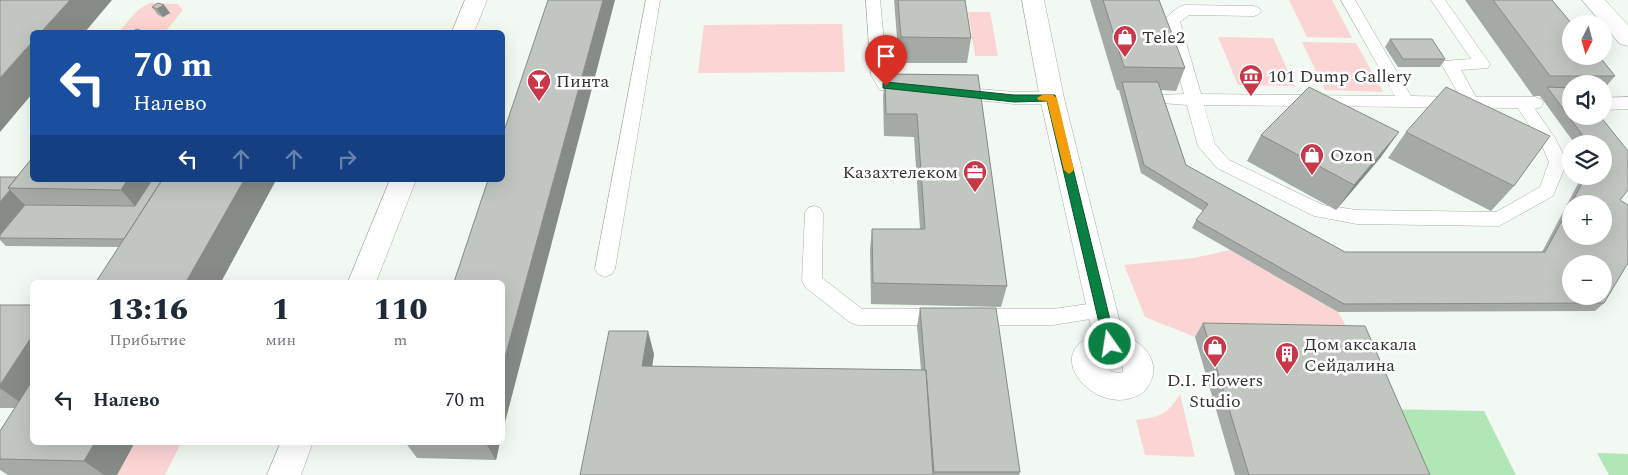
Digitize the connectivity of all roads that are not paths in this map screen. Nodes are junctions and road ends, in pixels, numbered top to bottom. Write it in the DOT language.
graph roads {
  1 [pos="476,0"];
  2 [pos="653,0"];
  3 [pos="873,0"];
  4 [pos="1033,0"];
  5 [pos="1348,0"];
  6 [pos="1438,0"];
  7 [pos="1593,0"];
  8 [pos="1254,11"];
  9 [pos="464,30"];
  10 [pos="1628,39"];
  11 [pos="926,90"];
  12 [pos="945,92"];
  13 [pos="1052,98"];
  14 [pos="1167,99"];
  15 [pos="1194,99"];
  16 [pos="1406,101"];
  17 [pos="1471,102"];
  18 [pos="1628,103"];
  19 [pos="1612,104"];
  20 [pos="402,182"];
  21 [pos="814,213"];
  22 [pos="605,269"];
  23 [pos="363,280"];
  24 [pos="1102,310"];
  25 [pos="1110,344"];
  26 [pos="297,445"];
  27 [pos="284,475"];
  1 -- 9 [label="street"];
  2 -- 22 [label="lane"];
  3 -- 11 [label="lane"];
  4 -- 13 [label="street"];
  5 -- 16 [label="lane"];
  6 -- 17 [label="lane"];
  7 -- 10 [label="street"];
  8 -- 15 [label="lane"];
  12 -- 13 [label="lane"];
  13 -- 24 [label="street"];
  14 -- 15 [label="lane"];
  15 -- 16 [label="lane"];
  15 -- 17 [label="lane"];
  16 -- 17 [label="lane"];
  18 -- 19 [label="lane"];
  20 -- 23 [label="street"];
  21 -- 24 [label="lane"];
  24 -- 25 [label="street"];
  26 -- 27 [label="street"];
}
